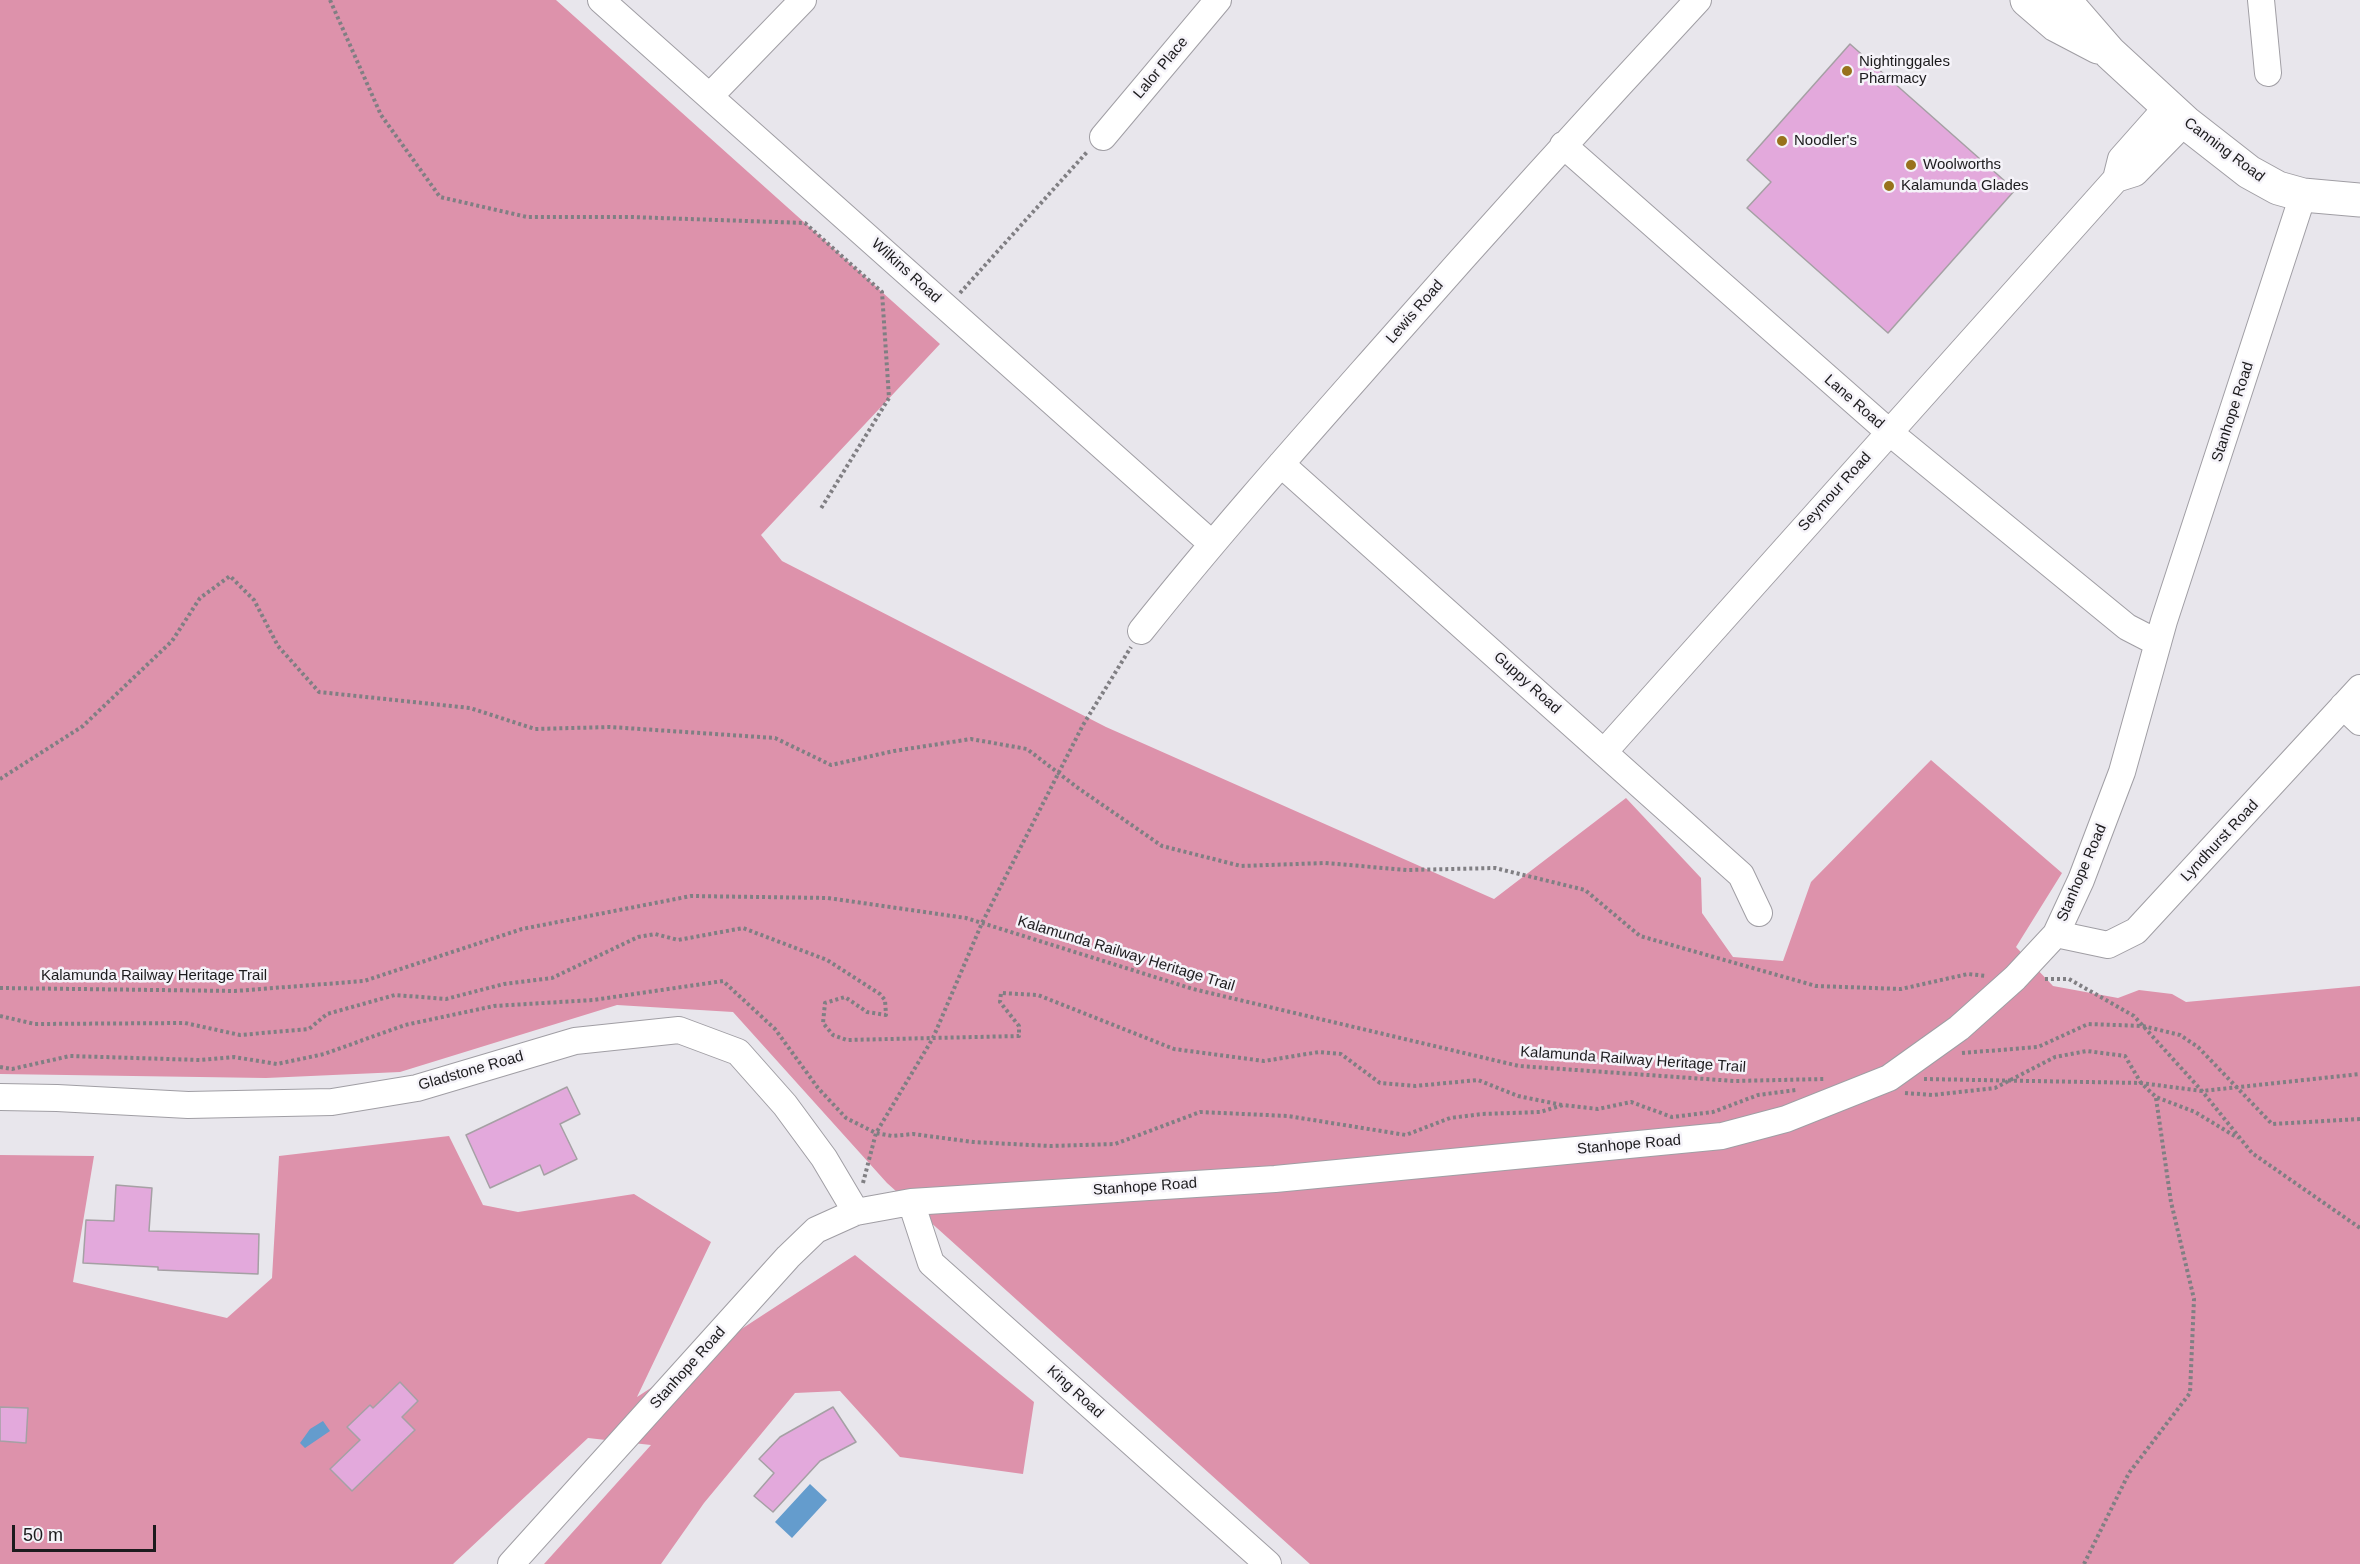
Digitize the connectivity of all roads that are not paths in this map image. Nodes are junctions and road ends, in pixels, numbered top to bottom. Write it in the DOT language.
graph roads {
  1 [pos="601,0"];
  2 [pos="803,0"];
  3 [pos="1218,0"];
  4 [pos="1698,0"];
  5 [pos="2027,0"];
  6 [pos="2064,0"];
  7 [pos="2261,0"];
  8 [pos="2110,53"];
  9 [pos="2268,73"];
  10 [pos="710,96"];
  11 [pos="2176,114"];
  12 [pos="1103,137"];
  13 [pos="1563,145"];
  14 [pos="2303,195"];
  15 [pos="2360,200"];
  16 [pos="1889,432"];
  17 [pos="1281,464"];
  18 [pos="1211,543"];
  19 [pos="1141,631"];
  20 [pos="2158,643"];
  21 [pos="2354,705"];
  22 [pos="1604,752"];
  23 [pos="1759,913"];
  24 [pos="2056,934"];
  25 [pos="0,1097"];
  26 [pos="911,1202"];
  27 [pos="856,1212"];
  28 [pos="511,1564"];
  29 [pos="1268,1564"];
  1 -- 10 [label="street, Wilkins Road"];
  2 -- 10 [label="street"];
  3 -- 12 [label="street, Lalor Place"];
  4 -- 13 [label="street, Lewis Road"];
  5 -- 8 [label="main road, Canning Road"];
  6 -- 8 [label="main road, Canning Road"];
  7 -- 9 [label="street"];
  8 -- 11 [label="main road, Canning Road"];
  10 -- 18 [label="street, Wilkins Road"];
  11 -- 14 [label="main road, Canning Road"];
  11 -- 16 [label="street, Seymour Road"];
  13 -- 16 [label="street, Lane Road"];
  13 -- 17 [label="street, Lewis Road"];
  14 -- 15 [label="main road, Canning Road"];
  14 -- 20 [label="street, Stanhope Road"];
  16 -- 20 [label="street, Lane Road"];
  16 -- 22 [label="street, Seymour Road"];
  17 -- 18 [label="street, Lewis Road"];
  17 -- 22 [label="street, Guppy Road"];
  18 -- 19 [label="street, Lewis Road"];
  20 -- 24 [label="street, Stanhope Road"];
  21 -- 24 [label="street, Lyndhurst Road"];
  22 -- 23 [label="street, Guppy Road"];
  24 -- 26 [label="street, Stanhope Road"];
  25 -- 27 [label="street, Gladstone Road"];
  26 -- 27 [label="street, Stanhope Road"];
  26 -- 29 [label="street, King Road"];
  27 -- 28 [label="street, Stanhope Road"];
}
